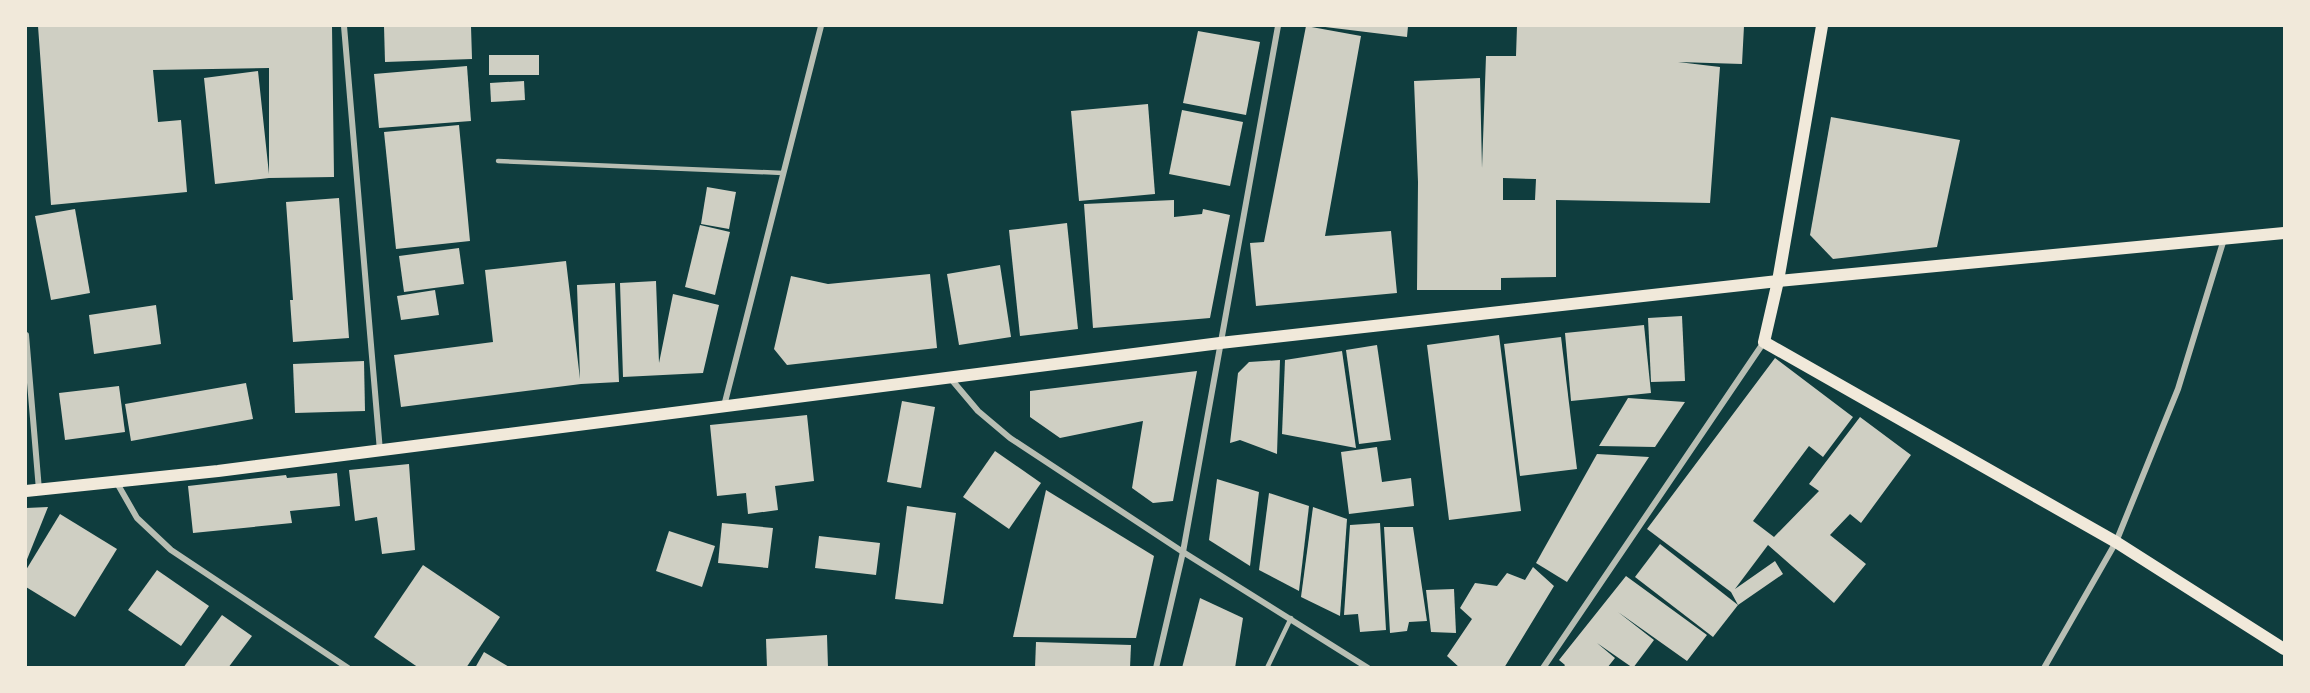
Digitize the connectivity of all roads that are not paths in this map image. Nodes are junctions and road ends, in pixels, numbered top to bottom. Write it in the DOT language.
graph roads {
  1 [pos="344,26"];
  2 [pos="821,26"];
  3 [pos="1278,26"];
  4 [pos="1822,26"];
  5 [pos="498,161"];
  6 [pos="783,173"];
  7 [pos="2284,233"];
  8 [pos="2224,238"];
  9 [pos="1778,281"];
  10 [pos="26,335"];
  11 [pos="1764,342"];
  12 [pos="1220,343"];
  13 [pos="951,379"];
  14 [pos="724,406"];
  15 [pos="380,451"];
  16 [pos="117,483"];
  17 [pos="39,490"];
  18 [pos="26,491"];
  19 [pos="2116,542"];
  20 [pos="1184,552"];
  21 [pos="1291,618"];
  22 [pos="2284,649"];
  23 [pos="348,668"];
  24 [pos="1156,668"];
  25 [pos="1267,668"];
  26 [pos="1368,668"];
  27 [pos="1543,668"];
  28 [pos="2044,668"];
  1 -- 15 [label="street"];
  2 -- 6 [label="street"];
  3 -- 12 [label="street"];
  4 -- 9 [label="main road"];
  5 -- 6 [label="lane"];
  6 -- 14 [label="street"];
  7 -- 8 [label="main road"];
  8 -- 9 [label="main road"];
  8 -- 19 [label="street"];
  9 -- 11 [label="main road"];
  9 -- 12 [label="main road"];
  10 -- 17 [label="street"];
  11 -- 19 [label="main road"];
  11 -- 27 [label="street"];
  12 -- 13 [label="main road"];
  12 -- 20 [label="street"];
  13 -- 14 [label="main road"];
  13 -- 20 [label="street"];
  14 -- 15 [label="main road"];
  15 -- 16 [label="main road"];
  16 -- 17 [label="main road"];
  16 -- 23 [label="street"];
  17 -- 18 [label="main road"];
  19 -- 22 [label="main road"];
  19 -- 28 [label="street"];
  20 -- 21 [label="street"];
  20 -- 24 [label="street"];
  21 -- 25 [label="lane"];
  21 -- 26 [label="street"];
}
